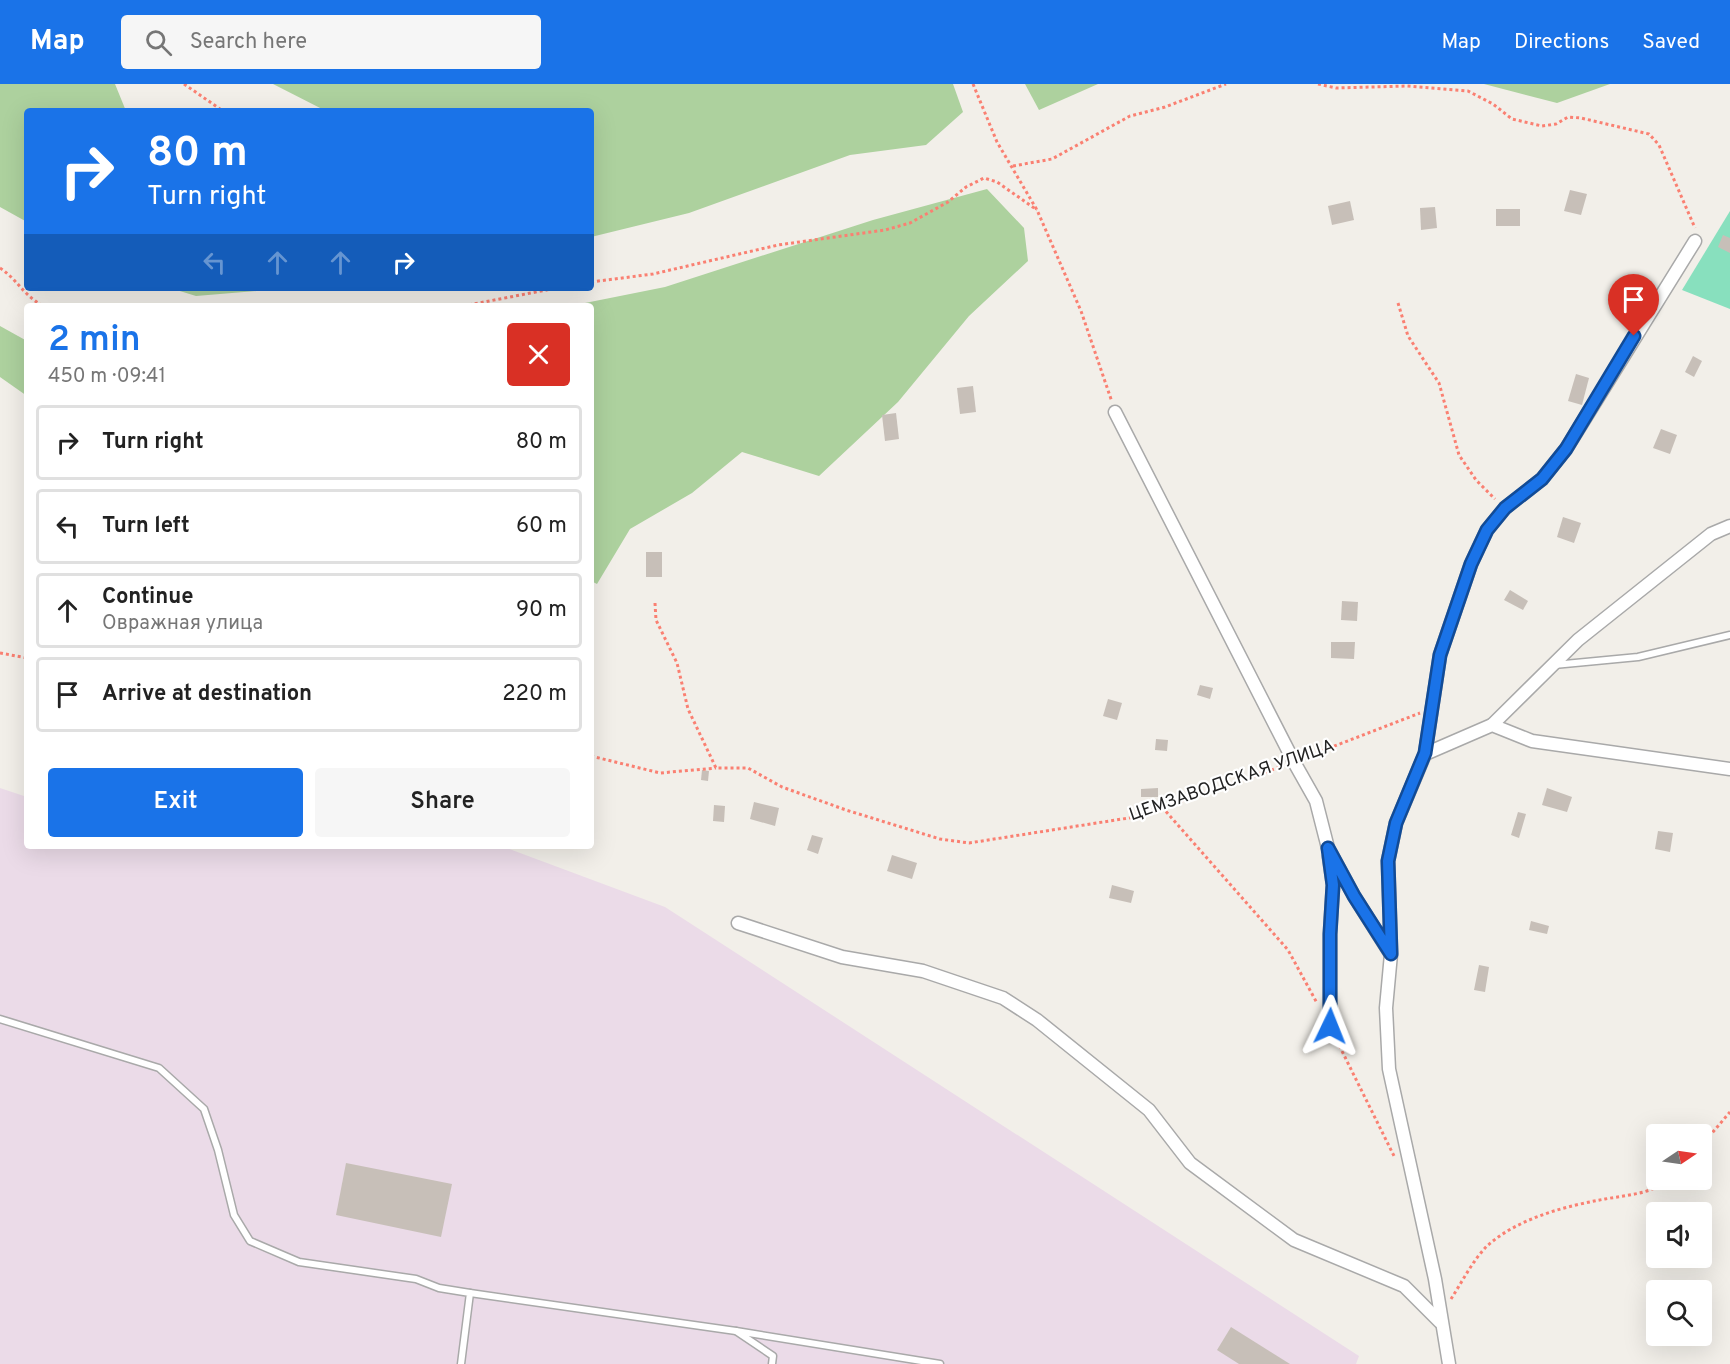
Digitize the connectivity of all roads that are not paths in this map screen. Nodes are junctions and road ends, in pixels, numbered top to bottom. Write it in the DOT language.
graph roads {
  1 [pos="1695,241"];
  2 [pos="1115,412"];
  3 [pos="1730,526"];
  4 [pos="1730,635"];
  5 [pos="1551,665"];
  6 [pos="1492,724"];
  7 [pos="1425,753"];
  8 [pos="1730,769"];
  9 [pos="1328,848"];
  10 [pos="738,922"];
  11 [pos="1391,954"];
  12 [pos="0,1019"];
  13 [pos="1330,1026"];
  14 [pos="470,1293"];
  15 [pos="1440,1322"];
  16 [pos="736,1331"];
  17 [pos="461,1364"];
  18 [pos="772,1364"];
  19 [pos="940,1364"];
  20 [pos="1449,1364"];
  1 -- 7 [label="street"];
  2 -- 9 [label="street"];
  3 -- 5 [label="street"];
  4 -- 5 [label="lane"];
  5 -- 6 [label="street"];
  6 -- 7 [label="street"];
  6 -- 8 [label="street"];
  7 -- 11 [label="street"];
  9 -- 11 [label="street"];
  9 -- 13 [label="street"];
  10 -- 15 [label="street"];
  11 -- 15 [label="street"];
  12 -- 14 [label="lane"];
  14 -- 16 [label="lane"];
  14 -- 17 [label="lane"];
  15 -- 20 [label="street"];
  16 -- 18 [label="lane"];
  16 -- 19 [label="lane"];
}
